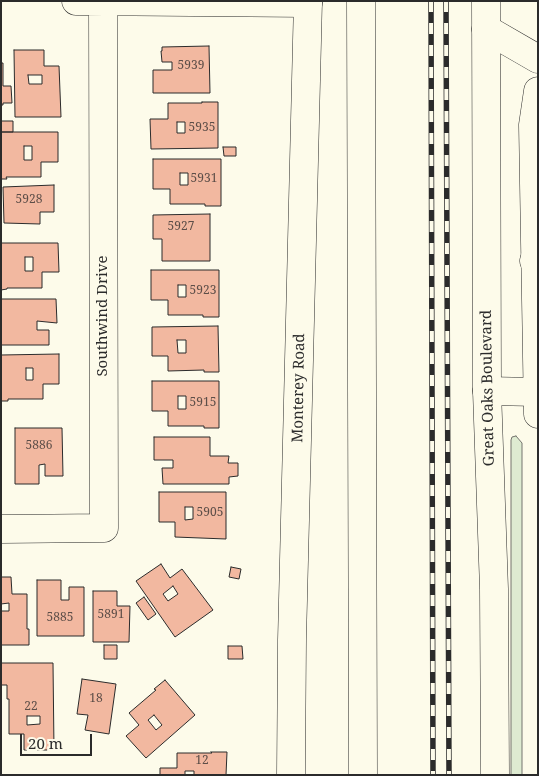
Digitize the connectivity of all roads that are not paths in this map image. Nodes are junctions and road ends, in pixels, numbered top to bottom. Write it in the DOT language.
graph roads {
  1 [pos="76,1"];
  2 [pos="361,1"];
  3 [pos="486,1"];
  4 [pos="103,2"];
  5 [pos="308,2"];
  6 [pos="486,29"];
  7 [pos="538,59"];
  8 [pos="538,91"];
  9 [pos="536,255"];
  10 [pos="487,391"];
  11 [pos="538,392"];
  12 [pos="538,414"];
  13 [pos="1,529"];
  14 [pos="291,775"];
  15 [pos="362,775"];
  16 [pos="495,775"];
  1 -- 4 [label="main road"];
  2 -- 15 [label="main road"];
  3 -- 6 [label="main road, Great Oaks Boulevard"];
  4 -- 5 [label="main road"];
  4 -- 13 [label="main road, Southwind Drive"];
  5 -- 14 [label="main road, Monterey Road"];
  6 -- 7 [label="main road"];
  6 -- 10 [label="main road, Great Oaks Boulevard"];
  8 -- 9 [label="main road"];
  9 -- 11 [label="main road"];
  10 -- 11 [label="main road"];
  10 -- 16 [label="main road, Great Oaks Boulevard"];
  11 -- 12 [label="main road"];
}
